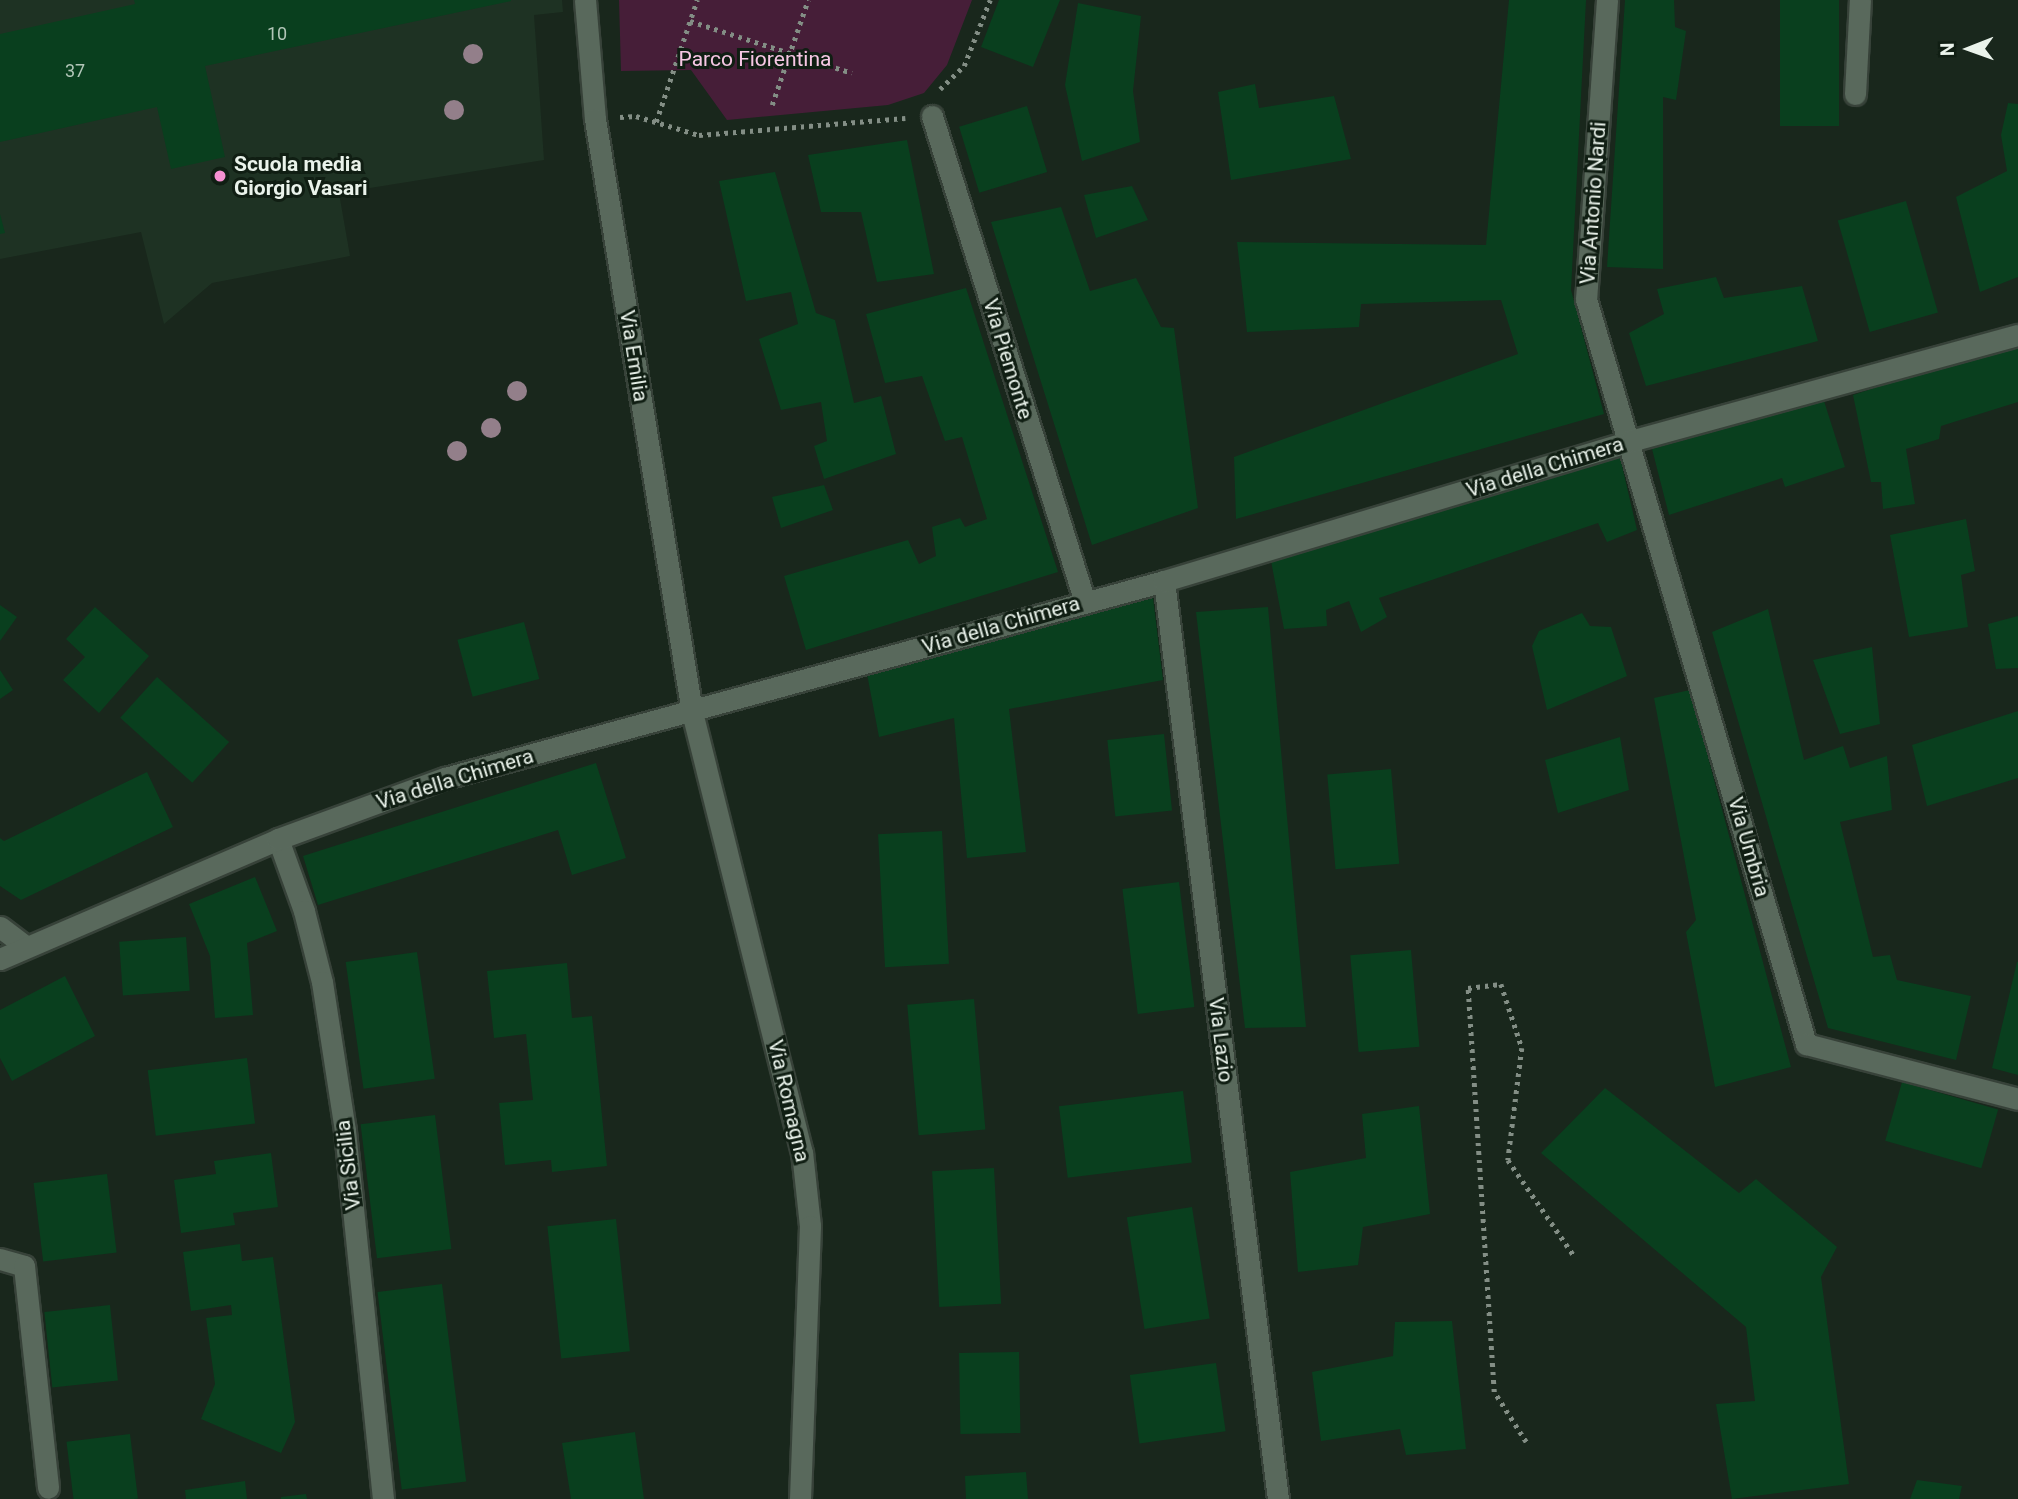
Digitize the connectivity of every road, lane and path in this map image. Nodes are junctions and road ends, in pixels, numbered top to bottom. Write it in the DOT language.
graph roads {
  1 [pos="585,0"];
  2 [pos="698,0"];
  3 [pos="808,0"];
  4 [pos="990,0"];
  5 [pos="1607,0"];
  6 [pos="1860,0"];
  7 [pos="690,21"];
  8 [pos="790,53"];
  9 [pos="852,72"];
  10 [pos="936,93"];
  11 [pos="1855,94"];
  12 [pos="772,106"];
  13 [pos="922,117"];
  14 [pos="595,118"];
  15 [pos="656,122"];
  16 [pos="2018,335"];
  17 [pos="1630,441"];
  18 [pos="1164,581"];
  19 [pos="1085,601"];
  20 [pos="692,712"];
  21 [pos="278,839"];
  22 [pos="0,928"];
  23 [pos="25,946"];
  24 [pos="0,959"];
  25 [pos="2018,1099"];
  26 [pos="1574,1257"];
  27 [pos="0,1259"];
  28 [pos="1526,1442"];
  29 [pos="48,1488"];
  30 [pos="383,1499"];
  31 [pos="800,1499"];
  32 [pos="1278,1499"];
  1 -- 14 [label="street, Via Emilia"];
  2 -- 7 [label="path"];
  3 -- 8 [label="path"];
  4 -- 10 [label="path"];
  5 -- 17 [label="street, Via Antonio Nardi"];
  6 -- 11 [label="street"];
  7 -- 8 [label="path"];
  7 -- 15 [label="path"];
  8 -- 9 [label="path"];
  8 -- 12 [label="path"];
  13 -- 15 [label="path"];
  13 -- 19 [label="street, Via Piemonte"];
  14 -- 15 [label="path"];
  14 -- 20 [label="street, Via Emilia"];
  16 -- 17 [label="street, Via della Chimera"];
  17 -- 18 [label="street, Via della Chimera"];
  17 -- 25 [label="street, Via Umbria"];
  18 -- 19 [label="street, Via della Chimera"];
  18 -- 32 [label="street, Via Lazio"];
  19 -- 20 [label="street, Via della Chimera"];
  20 -- 21 [label="street, Via della Chimera"];
  20 -- 31 [label="street, Via Romagna"];
  21 -- 23 [label="street, Via della Chimera"];
  21 -- 30 [label="street, Via Sicilia"];
  22 -- 23 [label="street"];
  23 -- 24 [label="street, Via della Chimera"];
  26 -- 28 [label="path"];
  27 -- 29 [label="street"];
}
